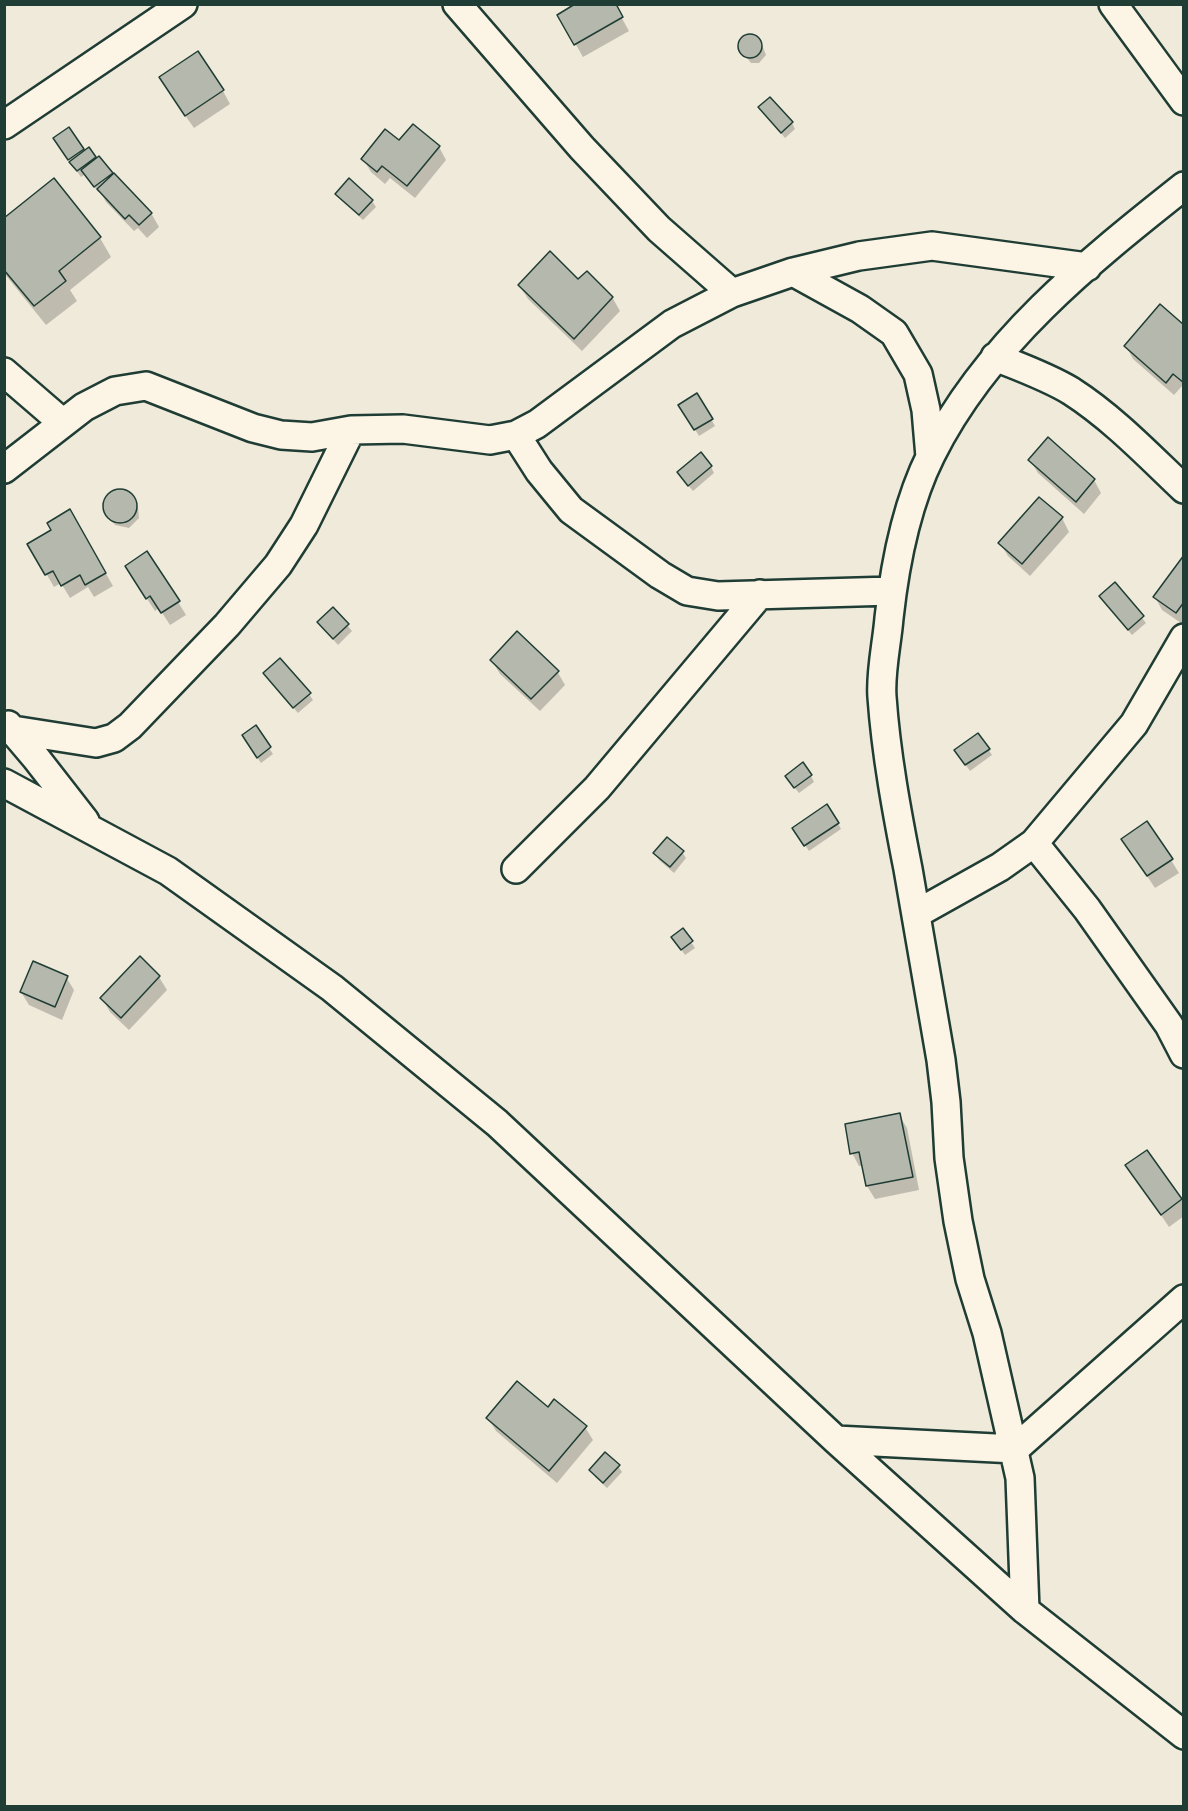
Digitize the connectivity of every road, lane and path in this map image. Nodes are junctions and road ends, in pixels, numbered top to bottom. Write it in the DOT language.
graph roads {
  1 [pos="183,4"];
  2 [pos="457,4"];
  3 [pos="1113,4"];
  4 [pos="1184,101"];
  5 [pos="4,125"];
  6 [pos="1184,186"];
  7 [pos="1087,267"];
  8 [pos="793,272"];
  9 [pos="732,293"];
  10 [pos="995,357"];
  11 [pos="4,372"];
  12 [pos="63,423"];
  13 [pos="351,430"];
  14 [pos="516,435"];
  15 [pos="930,457"];
  16 [pos="4,469"];
  17 [pos="1184,489"];
  18 [pos="892,591"];
  19 [pos="760,594"];
  20 [pos="1184,638"];
  21 [pos="9,726"];
  22 [pos="4,783"];
  23 [pos="89,827"];
  24 [pos="1034,843"];
  25 [pos="516,869"];
  26 [pos="916,914"];
  27 [pos="1184,1054"];
  28 [pos="1184,1299"];
  29 [pos="836,1440"];
  30 [pos="1015,1449"];
  31 [pos="1025,1610"];
  32 [pos="1184,1735"];
  1 -- 5 [label="street"];
  2 -- 9 [label="street"];
  3 -- 4 [label="street"];
  6 -- 7 [label="street"];
  7 -- 8 [label="street"];
  7 -- 10 [label="street"];
  8 -- 9 [label="street"];
  8 -- 15 [label="street"];
  9 -- 14 [label="street"];
  10 -- 15 [label="street"];
  10 -- 17 [label="street"];
  11 -- 12 [label="street"];
  12 -- 13 [label="street"];
  12 -- 16 [label="street"];
  13 -- 14 [label="street"];
  13 -- 21 [label="street"];
  14 -- 19 [label="street"];
  15 -- 18 [label="street"];
  18 -- 19 [label="street"];
  18 -- 26 [label="street"];
  19 -- 25 [label="street"];
  20 -- 24 [label="street"];
  21 -- 23 [label="street"];
  22 -- 23 [label="street"];
  23 -- 29 [label="street"];
  24 -- 26 [label="street"];
  24 -- 27 [label="street"];
  26 -- 30 [label="street"];
  28 -- 30 [label="street"];
  29 -- 30 [label="street"];
  29 -- 31 [label="street"];
  30 -- 31 [label="street"];
  31 -- 32 [label="street"];
}
